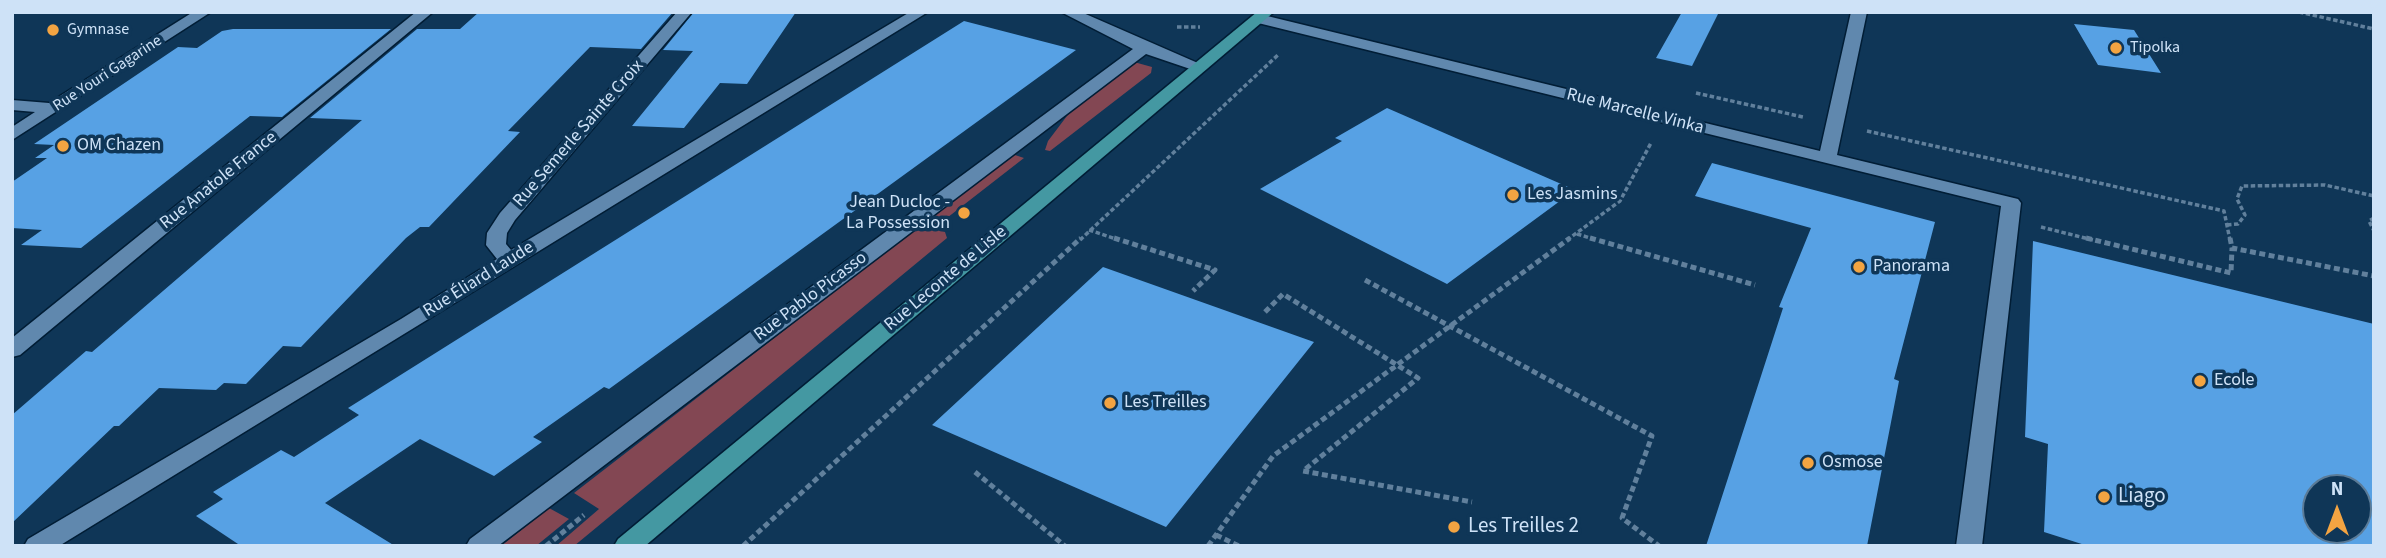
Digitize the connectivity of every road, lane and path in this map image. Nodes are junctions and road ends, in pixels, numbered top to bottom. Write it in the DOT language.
graph roads {
  1 [pos="204,12"];
  2 [pos="426,12"];
  3 [pos="685,12"];
  4 [pos="920,12"];
  5 [pos="1068,12"];
  6 [pos="1859,12"];
  7 [pos="2299,12"];
  8 [pos="1263,16"];
  9 [pos="1302,29"];
  10 [pos="2374,29"];
  11 [pos="1143,48"];
  12 [pos="1199,66"];
  13 [pos="12,105"];
  14 [pos="53,109"];
  15 [pos="1656,133"];
  16 [pos="12,135"];
  17 [pos="1827,159"];
  18 [pos="2374,196"];
  19 [pos="2374,218"];
  20 [pos="2226,225"];
  21 [pos="1088,229"];
  22 [pos="2374,231"];
  23 [pos="1576,233"];
  24 [pos="509,260"];
  25 [pos="1365,280"];
  26 [pos="1755,285"];
  27 [pos="1193,291"];
  28 [pos="1265,312"];
  29 [pos="1450,326"];
  30 [pos="12,350"];
  31 [pos="1397,365"];
  32 [pos="975,472"];
  33 [pos="1472,502"];
  34 [pos="1216,535"];
  35 [pos="37,546"];
  36 [pos="479,546"];
  37 [pos="627,546"];
  38 [pos="743,546"];
  39 [pos="1065,546"];
  40 [pos="1208,546"];
  41 [pos="1239,546"];
  42 [pos="1659,546"];
  43 [pos="1969,546"];
  1 -- 14 [label="street, Rue Youri Gagarine"];
  2 -- 30 [label="street, Rue Anatole France"];
  3 -- 24 [label="street, Rue Semerle Sainte Croix"];
  4 -- 24 [label="street, Rue Éliard Laude"];
  5 -- 11 [label="street"];
  6 -- 17 [label="street"];
  7 -- 10 [label="path"];
  8 -- 9 [label="street, Rue Marcelle Vinka"];
  8 -- 12 [label="main road, Rue Leconte de Lisle"];
  9 -- 17 [label="street, Rue Marcelle Vinka"];
  9 -- 21 [label="path"];
  11 -- 12 [label="street"];
  11 -- 36 [label="street, Rue Pablo Picasso"];
  12 -- 37 [label="main road, Rue Leconte de Lisle"];
  13 -- 14 [label="street"];
  14 -- 16 [label="street, Rue Youri Gagarine"];
  15 -- 23 [label="path"];
  17 -- 43 [label="street, Rue Marcelle Vinka"];
  18 -- 20 [label="path"];
  19 -- 22 [label="path"];
  21 -- 27 [label="path"];
  21 -- 38 [label="path"];
  23 -- 26 [label="path"];
  23 -- 29 [label="path"];
  24 -- 35 [label="street, Rue Éliard Laude"];
  25 -- 29 [label="path"];
  28 -- 31 [label="path"];
  29 -- 31 [label="path"];
  29 -- 42 [label="path"];
  31 -- 33 [label="path"];
  31 -- 34 [label="path"];
  32 -- 39 [label="path"];
  34 -- 40 [label="path"];
  34 -- 41 [label="path"];
}
